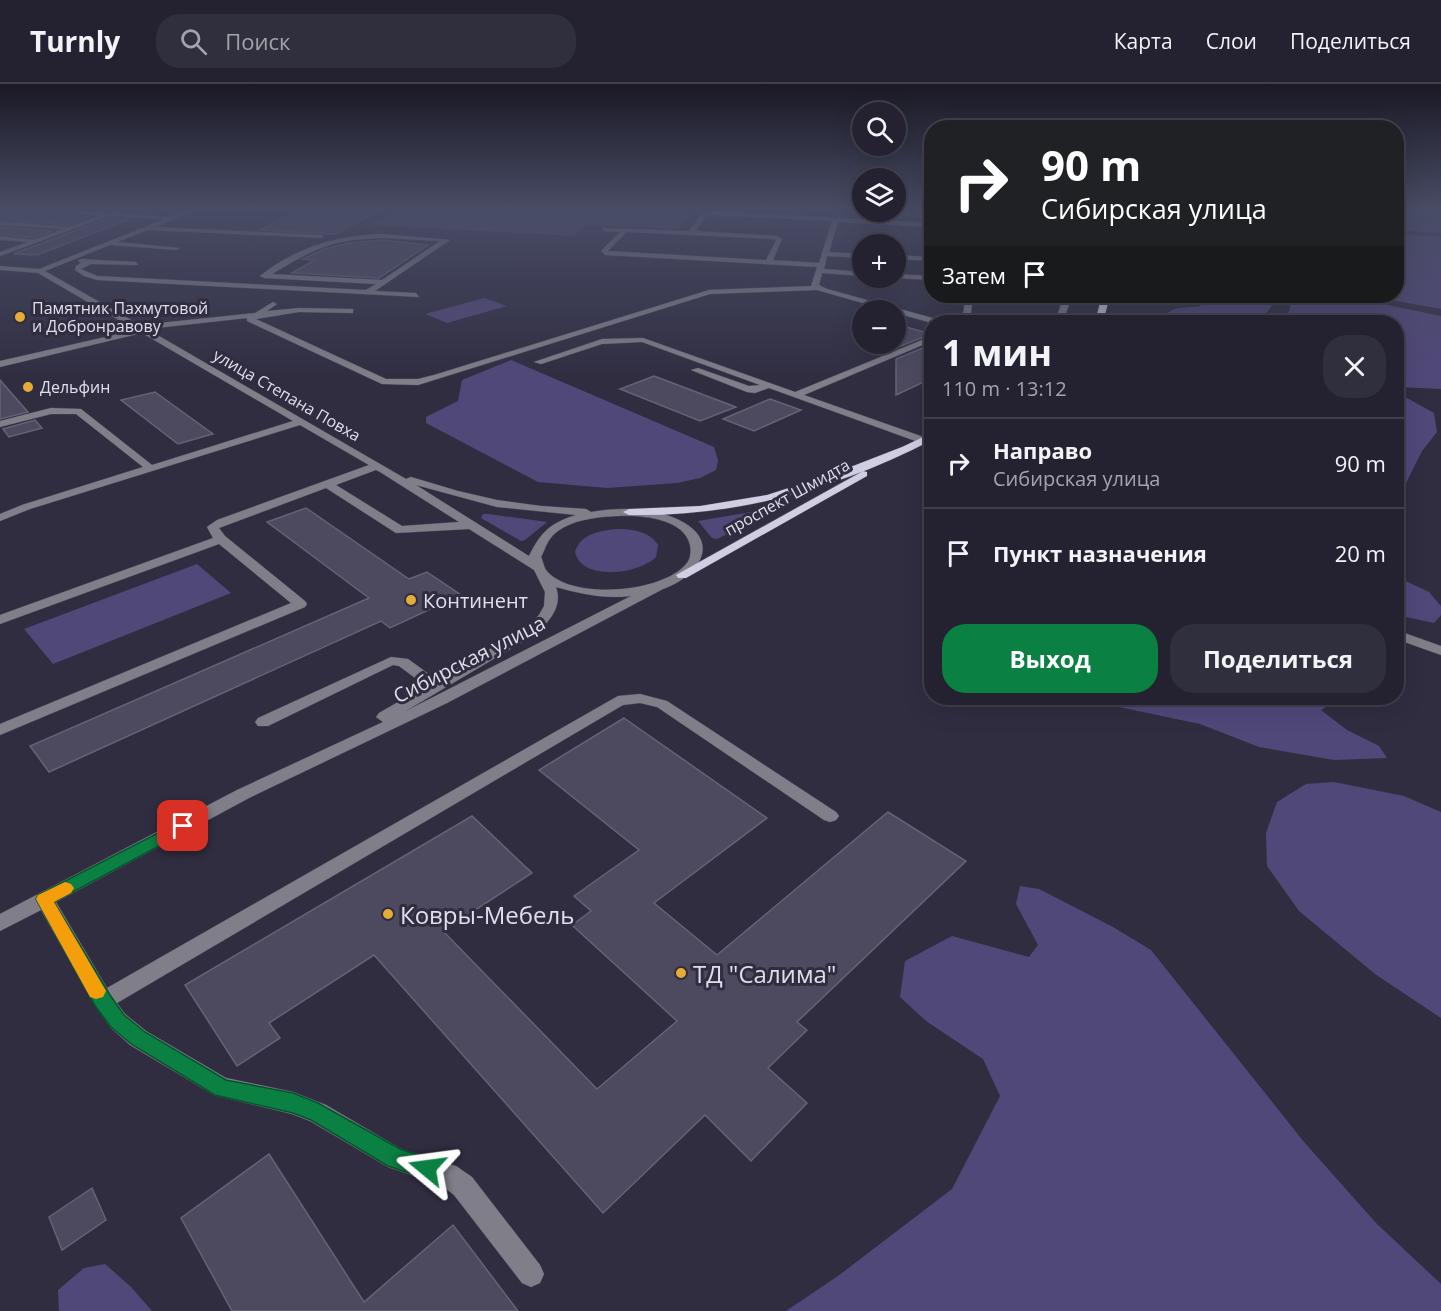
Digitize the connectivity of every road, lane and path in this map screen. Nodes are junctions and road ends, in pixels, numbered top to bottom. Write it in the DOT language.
graph roads {
  1 [pos="54,265"];
  2 [pos="82,265"];
  3 [pos="283,265"];
  4 [pos="409,265"];
  5 [pos="792,265"];
  6 [pos="0,268"];
  7 [pos="820,268"];
  8 [pos="40,271"];
  9 [pos="79,272"];
  10 [pos="852,273"];
  11 [pos="70,274"];
  12 [pos="60,276"];
  13 [pos="906,277"];
  14 [pos="51,278"];
  15 [pos="924,278"];
  16 [pos="384,282"];
  17 [pos="817,288"];
  18 [pos="367,293"];
  19 [pos="416,295"];
  20 [pos="858,300"];
  21 [pos="273,304"];
  22 [pos="350,311"];
  23 [pos="906,314"];
  24 [pos="254,315"];
  25 [pos="924,319"];
  26 [pos="139,329"];
  27 [pos="924,341"];
  28 [pos="538,362"];
  29 [pos="0,364"];
  30 [pos="795,395"];
  31 [pos="301,422"];
  32 [pos="0,424"];
  33 [pos="924,439"];
  34 [pos="924,442"];
  35 [pos="907,449"];
  36 [pos="150,468"];
  37 [pos="380,468"];
  38 [pos="327,484"];
  39 [pos="629,512"];
  40 [pos="610,513"];
  41 [pos="0,518"];
  42 [pos="471,525"];
  43 [pos="221,539"];
  44 [pos="540,570"];
  45 [pos="682,575"];
  46 [pos="658,587"];
  47 [pos="0,620"];
  48 [pos="1404,637"];
  49 [pos="1441,651"];
  50 [pos="437,687"];
  51 [pos="263,722"];
  52 [pos="0,730"];
  53 [pos="298,767"];
  54 [pos="830,816"];
  55 [pos="44,899"];
  56 [pos="0,923"];
  57 [pos="103,1001"];
  58 [pos="531,1274"];
  1 -- 8 [label="street"];
  2 -- 9 [label="street"];
  3 -- 16 [label="street"];
  4 -- 16 [label="street"];
  5 -- 7 [label="street"];
  6 -- 8 [label="street"];
  7 -- 10 [label="street"];
  7 -- 17 [label="street"];
  8 -- 14 [label="street, улица Степана Повха"];
  9 -- 11 [label="street"];
  9 -- 18 [label="street"];
  12 -- 14 [label="street"];
  13 -- 15 [label="street"];
  14 -- 26 [label="street, улица Степана Повха"];
  16 -- 18 [label="street"];
  17 -- 20 [label="street"];
  17 -- 24 [label="street"];
  18 -- 19 [label="street"];
  21 -- 24 [label="street"];
  22 -- 24 [label="street"];
  23 -- 25 [label="street"];
  24 -- 26 [label="street"];
  26 -- 29 [label="street"];
  26 -- 31 [label="street, улица Степана Повха"];
  27 -- 30 [label="street"];
  28 -- 30 [label="street"];
  30 -- 33 [label="street"];
  31 -- 36 [label="street"];
  31 -- 37 [label="street, улица Степана Повха"];
  32 -- 36 [label="street"];
  34 -- 35 [label="main road, проспект Шмидта"];
  35 -- 39 [label="main road, проспект Шмидта"];
  35 -- 45 [label="main road, проспект Шмидта"];
  36 -- 41 [label="street"];
  37 -- 38 [label="street"];
  37 -- 40 [label="street, улица Степана Повха"];
  37 -- 42 [label="street, улица Степана Повха"];
  38 -- 42 [label="street"];
  38 -- 43 [label="street"];
  39 -- 40 [label="street"];
  39 -- 45 [label="street"];
  40 -- 44 [label="street"];
  42 -- 44 [label="street, улица Степана Повха"];
  43 -- 47 [label="street"];
  43 -- 52 [label="street"];
  44 -- 46 [label="street, улица Степана Повха"];
  44 -- 50 [label="street, Сибирская улица"];
  45 -- 46 [label="street"];
  46 -- 53 [label="street, Сибирская улица"];
  48 -- 49 [label="street"];
  50 -- 51 [label="street"];
  50 -- 53 [label="street, Сибирская улица"];
  53 -- 55 [label="street, Сибирская улица"];
  54 -- 57 [label="street"];
  55 -- 56 [label="street, Сибирская улица"];
  55 -- 57 [label="street"];
  57 -- 58 [label="street"];
}
